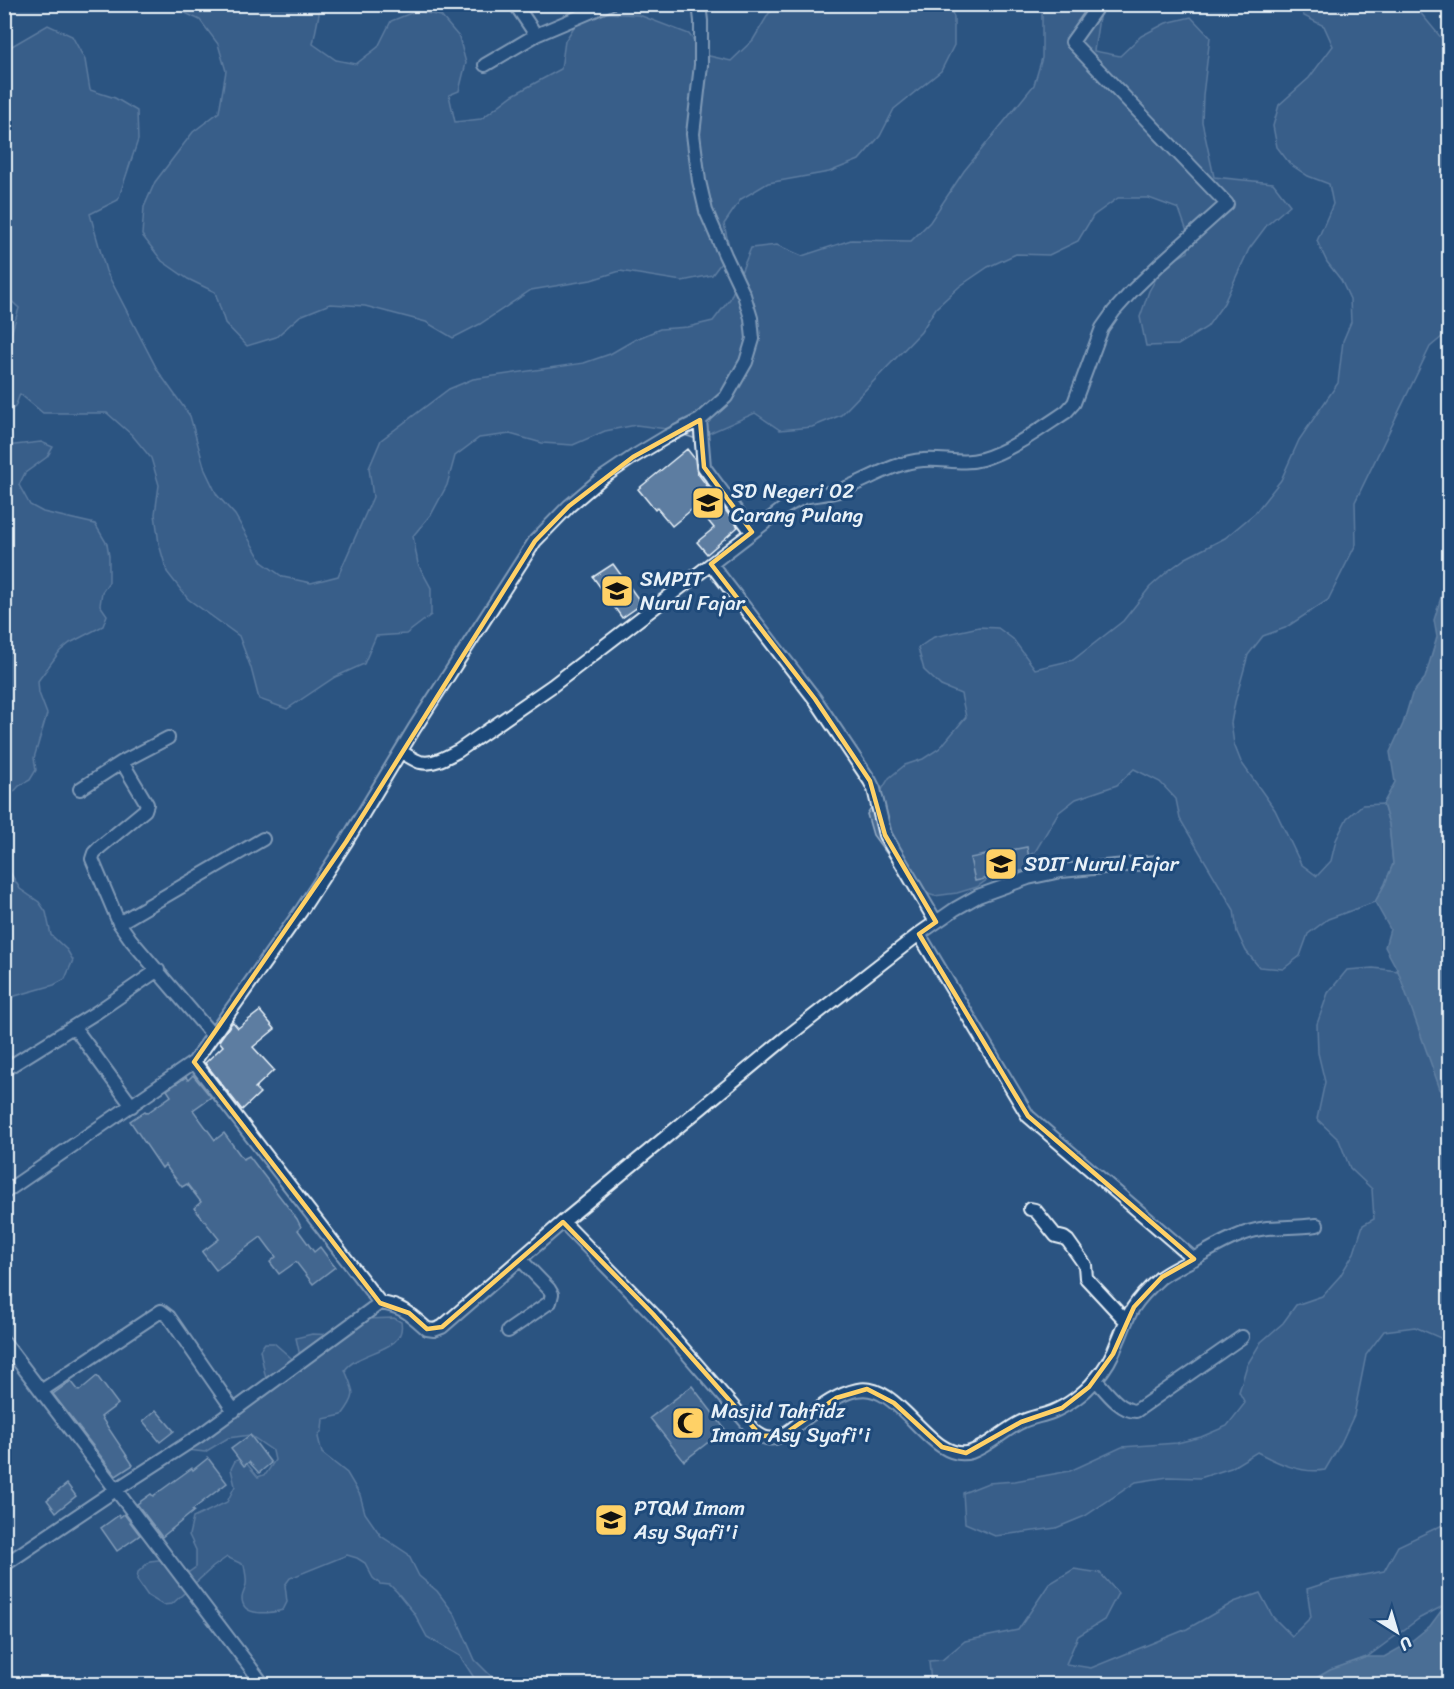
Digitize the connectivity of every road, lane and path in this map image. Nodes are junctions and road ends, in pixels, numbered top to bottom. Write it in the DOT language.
graph roads {
  1 [pos="515,4"];
  2 [pos="609,4"];
  3 [pos="699,4"];
  4 [pos="1099,4"];
  5 [pos="536,35"];
  6 [pos="485,65"];
  7 [pos="700,420"];
  8 [pos="752,532"];
  9 [pos="711,564"];
  10 [pos="168,738"];
  11 [pos="401,752"];
  12 [pos="122,762"];
  13 [pos="80,789"];
  14 [pos="263,839"];
  15 [pos="1158,862"];
  16 [pos="936,922"];
  17 [pos="119,923"];
  18 [pos="919,934"];
  19 [pos="158,970"];
  20 [pos="74,1027"];
  21 [pos="213,1036"];
  22 [pos="194,1062"];
  23 [pos="4,1070"];
  24 [pos="132,1106"];
  25 [pos="4,1193"];
  26 [pos="1030,1209"];
  27 [pos="563,1222"];
  28 [pos="1317,1225"];
  29 [pos="520,1259"];
  30 [pos="1194,1259"];
  31 [pos="380,1303"];
  32 [pos="1125,1320"];
  33 [pos="508,1331"];
  34 [pos="1242,1337"];
  35 [pos="4,1342"];
  36 [pos="1096,1380"];
  37 [pos="41,1391"];
  38 [pos="234,1411"];
  39 [pos="117,1489"];
  40 [pos="4,1565"];
  41 [pos="263,1684"];
  1 -- 5 [label="street"];
  2 -- 5 [label="street"];
  3 -- 7 [label="street"];
  4 -- 8 [label="street"];
  5 -- 6 [label="street"];
  7 -- 8 [label="street"];
  7 -- 11 [label="street"];
  8 -- 9 [label="street"];
  9 -- 11 [label="street"];
  9 -- 16 [label="street"];
  10 -- 12 [label="street"];
  11 -- 21 [label="street"];
  12 -- 13 [label="street"];
  12 -- 17 [label="street"];
  14 -- 17 [label="street"];
  15 -- 16 [label="street"];
  16 -- 18 [label="street"];
  17 -- 19 [label="street"];
  18 -- 27 [label="street"];
  18 -- 30 [label="street"];
  19 -- 20 [label="street"];
  19 -- 21 [label="street"];
  20 -- 23 [label="street"];
  20 -- 24 [label="street"];
  21 -- 22 [label="street"];
  22 -- 24 [label="street"];
  22 -- 31 [label="street"];
  24 -- 25 [label="street"];
  26 -- 32 [label="street"];
  27 -- 29 [label="street"];
  27 -- 36 [label="street"];
  28 -- 30 [label="street"];
  29 -- 31 [label="street"];
  29 -- 33 [label="street"];
  30 -- 32 [label="street"];
  31 -- 38 [label="street"];
  32 -- 36 [label="street"];
  34 -- 36 [label="street"];
  35 -- 37 [label="street"];
  37 -- 38 [label="street"];
  37 -- 39 [label="street"];
  38 -- 39 [label="street"];
  39 -- 40 [label="street"];
  39 -- 41 [label="street"];
}
